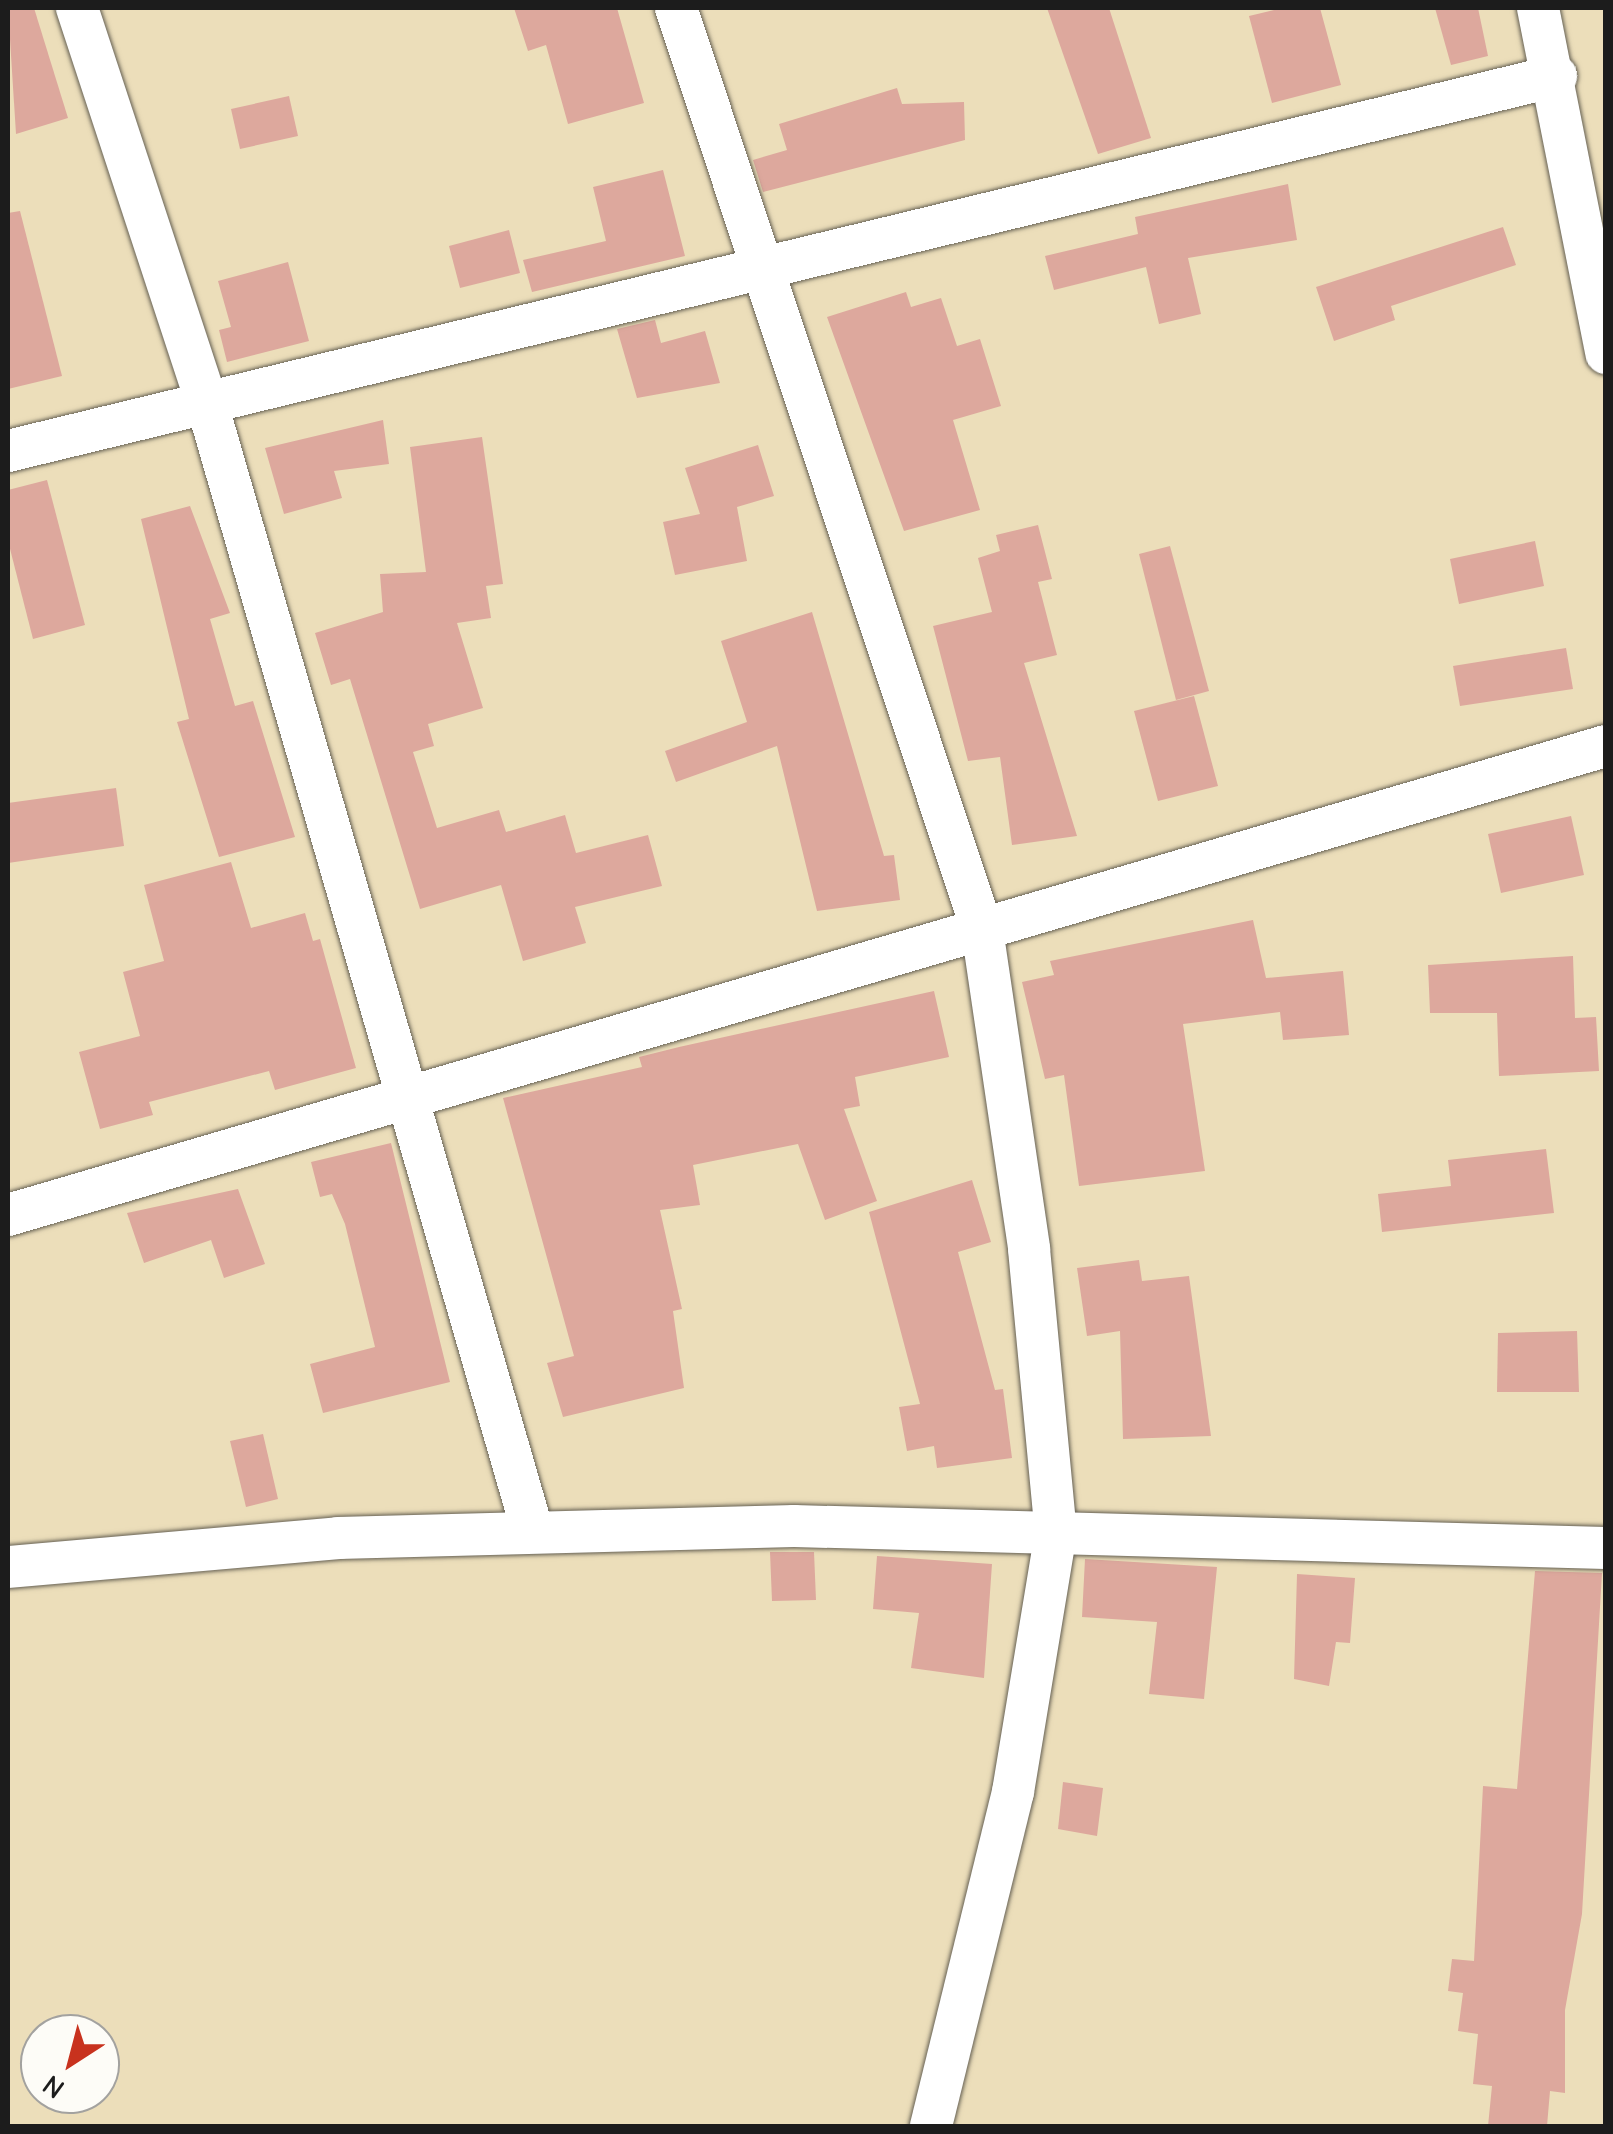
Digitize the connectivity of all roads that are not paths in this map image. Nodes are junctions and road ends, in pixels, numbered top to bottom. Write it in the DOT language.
graph roads {
  1 [pos="77,8"];
  2 [pos="676,8"];
  3 [pos="1538,8"];
  4 [pos="1556,76"];
  5 [pos="763,270"];
  6 [pos="1606,353"];
  7 [pos="206,404"];
  8 [pos="8,451"];
  9 [pos="1606,746"];
  10 [pos="982,929"];
  11 [pos="414,1096"];
  12 [pos="8,1215"];
  13 [pos="532,1529"];
  14 [pos="1056,1532"];
  15 [pos="1606,1548"];
  16 [pos="8,1567"];
  17 [pos="932,2126"];
  1 -- 7 [label="street"];
  2 -- 5 [label="street"];
  3 -- 4 [label="street"];
  4 -- 5 [label="street"];
  4 -- 6 [label="street"];
  5 -- 7 [label="street"];
  5 -- 10 [label="street"];
  7 -- 8 [label="street"];
  7 -- 11 [label="street"];
  9 -- 10 [label="street"];
  10 -- 11 [label="street"];
  10 -- 14 [label="street"];
  11 -- 12 [label="street"];
  11 -- 13 [label="street"];
  13 -- 14 [label="street"];
  13 -- 16 [label="street"];
  14 -- 15 [label="street"];
  14 -- 17 [label="street"];
}
